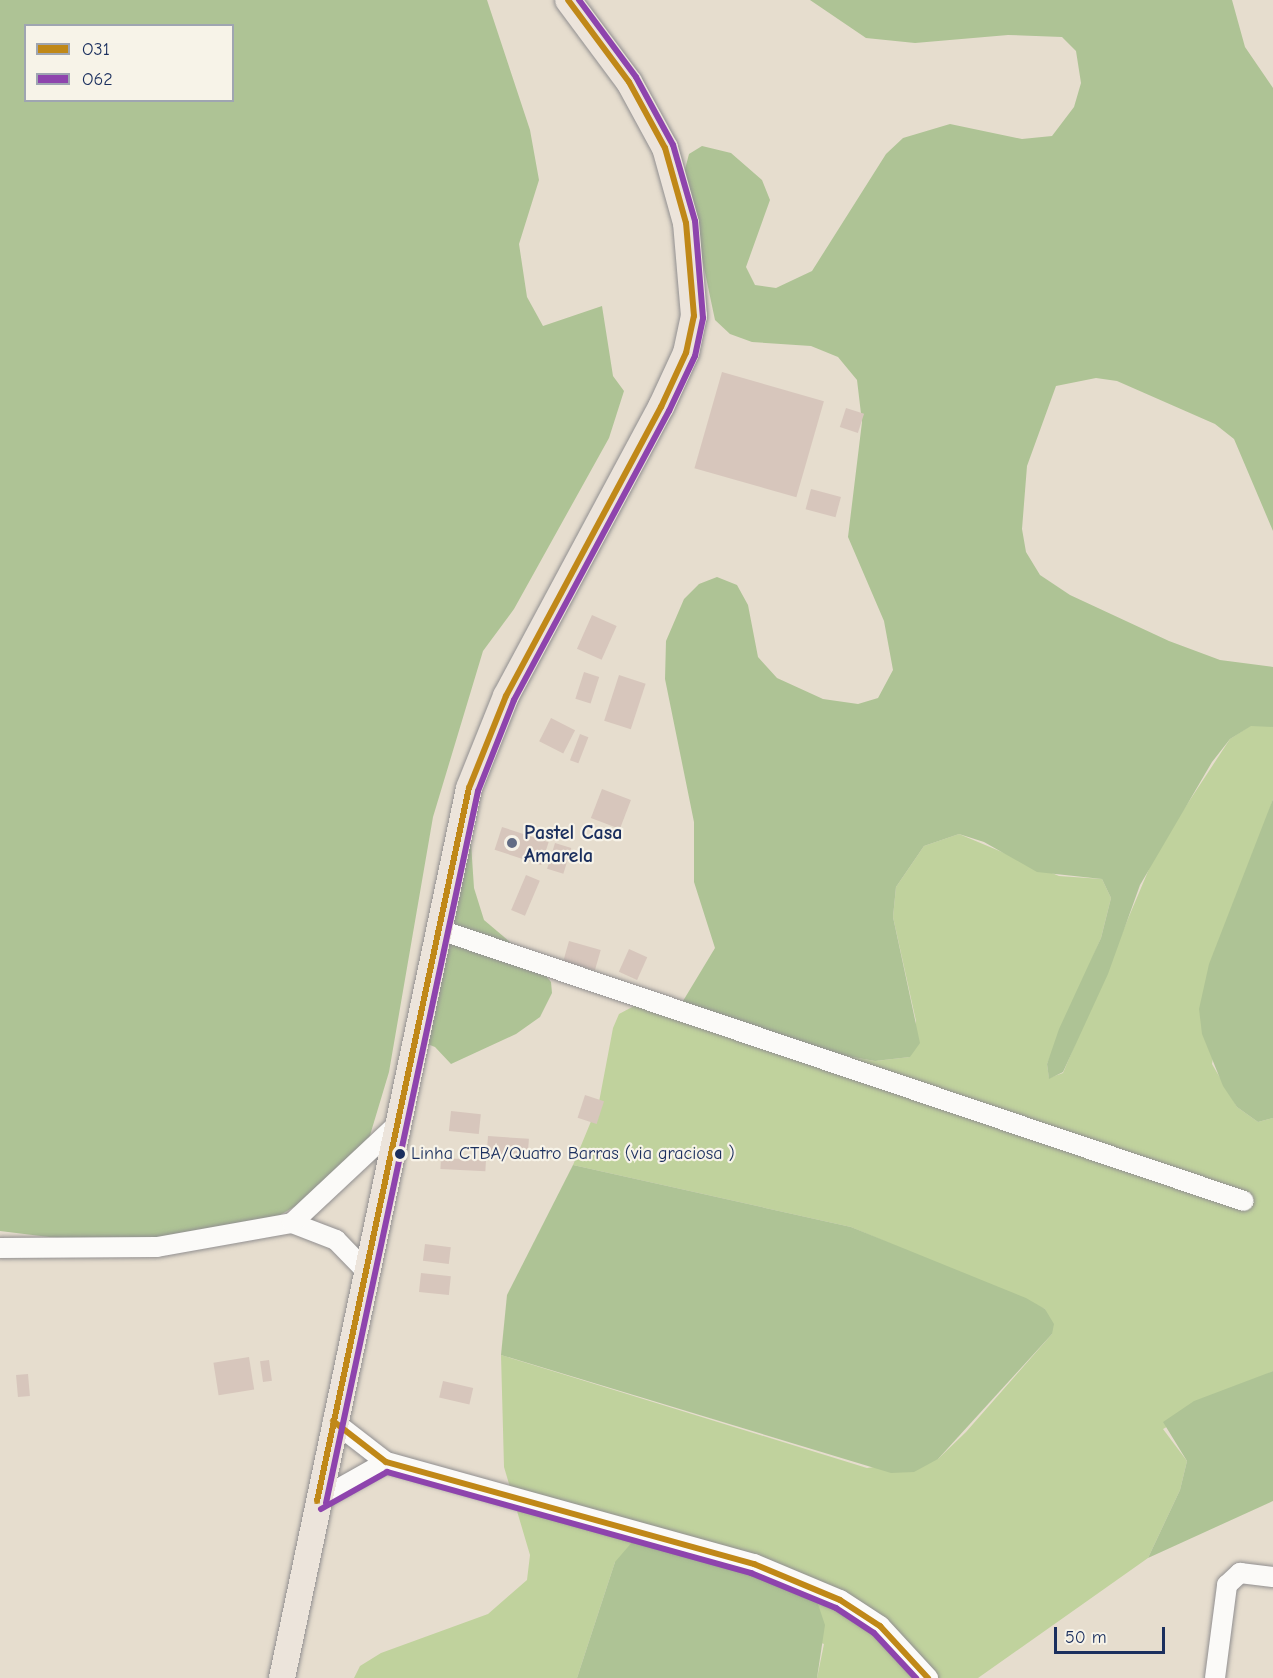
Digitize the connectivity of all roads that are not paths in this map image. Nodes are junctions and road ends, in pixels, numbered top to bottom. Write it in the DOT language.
graph roads {
  1 [pos="568,0"];
  2 [pos="440,930"];
  3 [pos="400,1122"];
  4 [pos="1244,1202"];
  5 [pos="292,1223"];
  6 [pos="0,1248"];
  7 [pos="366,1271"];
  8 [pos="333,1421"];
  9 [pos="386,1462"];
  10 [pos="317,1501"];
  11 [pos="1273,1577"];
  12 [pos="282,1678"];
  13 [pos="928,1678"];
  14 [pos="1215,1678"];
  1 -- 2 [label="main road"];
  2 -- 3 [label="main road"];
  2 -- 4 [label="street"];
  3 -- 5 [label="street"];
  3 -- 7 [label="main road"];
  5 -- 6 [label="street"];
  5 -- 7 [label="street"];
  7 -- 8 [label="main road"];
  8 -- 9 [label="street"];
  8 -- 10 [label="main road"];
  9 -- 10 [label="street"];
  9 -- 13 [label="street"];
  10 -- 12 [label="main road"];
  11 -- 14 [label="street"];
}
